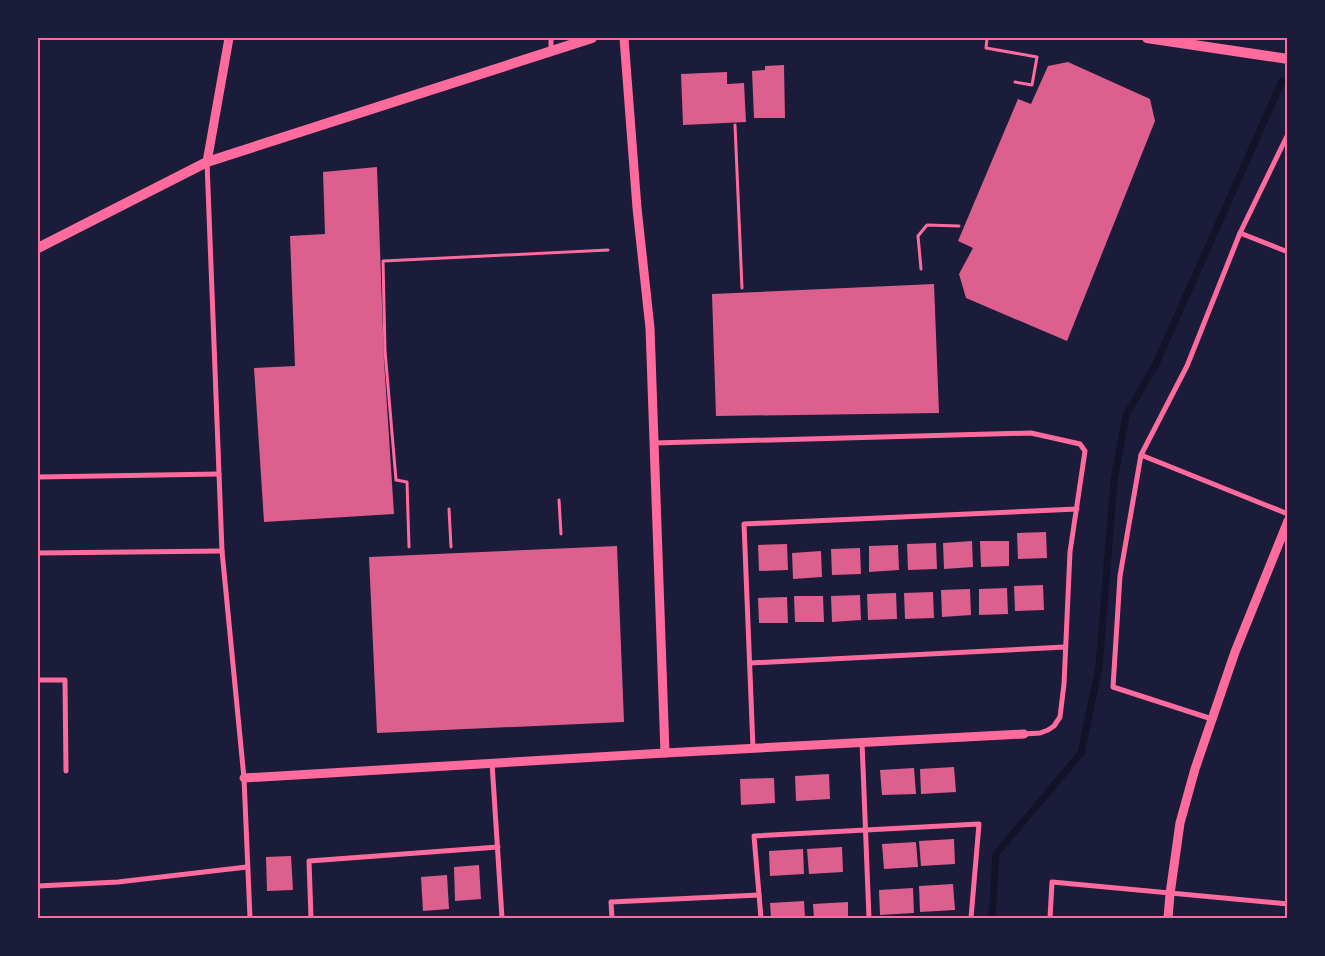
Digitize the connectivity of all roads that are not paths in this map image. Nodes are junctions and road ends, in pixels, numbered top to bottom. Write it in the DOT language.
graph roads {
  1 [pos="229,38"];
  2 [pos="551,38"];
  3 [pos="592,38"];
  4 [pos="624,38"];
  5 [pos="1147,38"];
  6 [pos="1181,40"];
  7 [pos="551,50"];
  8 [pos="1288,59"];
  9 [pos="1288,134"];
  10 [pos="207,162"];
  11 [pos="1240,232"];
  12 [pos="38,248"];
  13 [pos="1288,252"];
  14 [pos="654,443"];
  15 [pos="1141,456"];
  16 [pos="219,474"];
  17 [pos="38,477"];
  18 [pos="1077,509"];
  19 [pos="1288,514"];
  20 [pos="1288,521"];
  21 [pos="222,551"];
  22 [pos="38,552"];
  23 [pos="1065,647"];
  24 [pos="750,663"];
  25 [pos="38,680"];
  26 [pos="1212,719"];
  27 [pos="1024,734"];
  28 [pos="862,742"];
  29 [pos="753,748"];
  30 [pos="665,753"];
  31 [pos="492,762"];
  32 [pos="66,771"];
  33 [pos="244,778"];
  34 [pos="865,829"];
  35 [pos="498,847"];
  36 [pos="247,867"];
  37 [pos="38,886"];
  38 [pos="1170,894"];
  39 [pos="758,895"];
  40 [pos="1288,904"];
  41 [pos="250,918"];
  42 [pos="311,918"];
  43 [pos="502,918"];
  44 [pos="612,918"];
  45 [pos="760,918"];
  46 [pos="869,918"];
  47 [pos="971,918"];
  48 [pos="1050,918"];
  49 [pos="1168,918"];
  1 -- 10 [label="street"];
  2 -- 7 [label="street"];
  3 -- 7 [label="main road"];
  4 -- 14 [label="street"];
  5 -- 6 [label="main road"];
  6 -- 8 [label="main road"];
  7 -- 10 [label="main road"];
  9 -- 11 [label="street"];
  10 -- 12 [label="main road"];
  10 -- 16 [label="street"];
  11 -- 13 [label="street"];
  11 -- 15 [label="street"];
  14 -- 18 [label="street"];
  14 -- 30 [label="street"];
  15 -- 19 [label="street"];
  15 -- 26 [label="street"];
  16 -- 17 [label="street"];
  16 -- 21 [label="street"];
  18 -- 23 [label="street"];
  18 -- 24 [label="street"];
  20 -- 26 [label="street"];
  21 -- 22 [label="street"];
  21 -- 33 [label="street"];
  23 -- 24 [label="street"];
  23 -- 27 [label="street"];
  24 -- 29 [label="street"];
  25 -- 32 [label="street"];
  26 -- 38 [label="street"];
  27 -- 28 [label="street"];
  28 -- 29 [label="street"];
  28 -- 34 [label="street"];
  29 -- 30 [label="street"];
  30 -- 31 [label="street"];
  31 -- 33 [label="street"];
  31 -- 35 [label="street"];
  33 -- 36 [label="street"];
  34 -- 39 [label="street"];
  34 -- 46 [label="street"];
  34 -- 47 [label="street"];
  35 -- 42 [label="street"];
  35 -- 43 [label="street"];
  36 -- 37 [label="street"];
  36 -- 41 [label="street"];
  38 -- 40 [label="street"];
  38 -- 48 [label="street"];
  38 -- 49 [label="street"];
  39 -- 44 [label="street"];
  39 -- 45 [label="street"];
}
